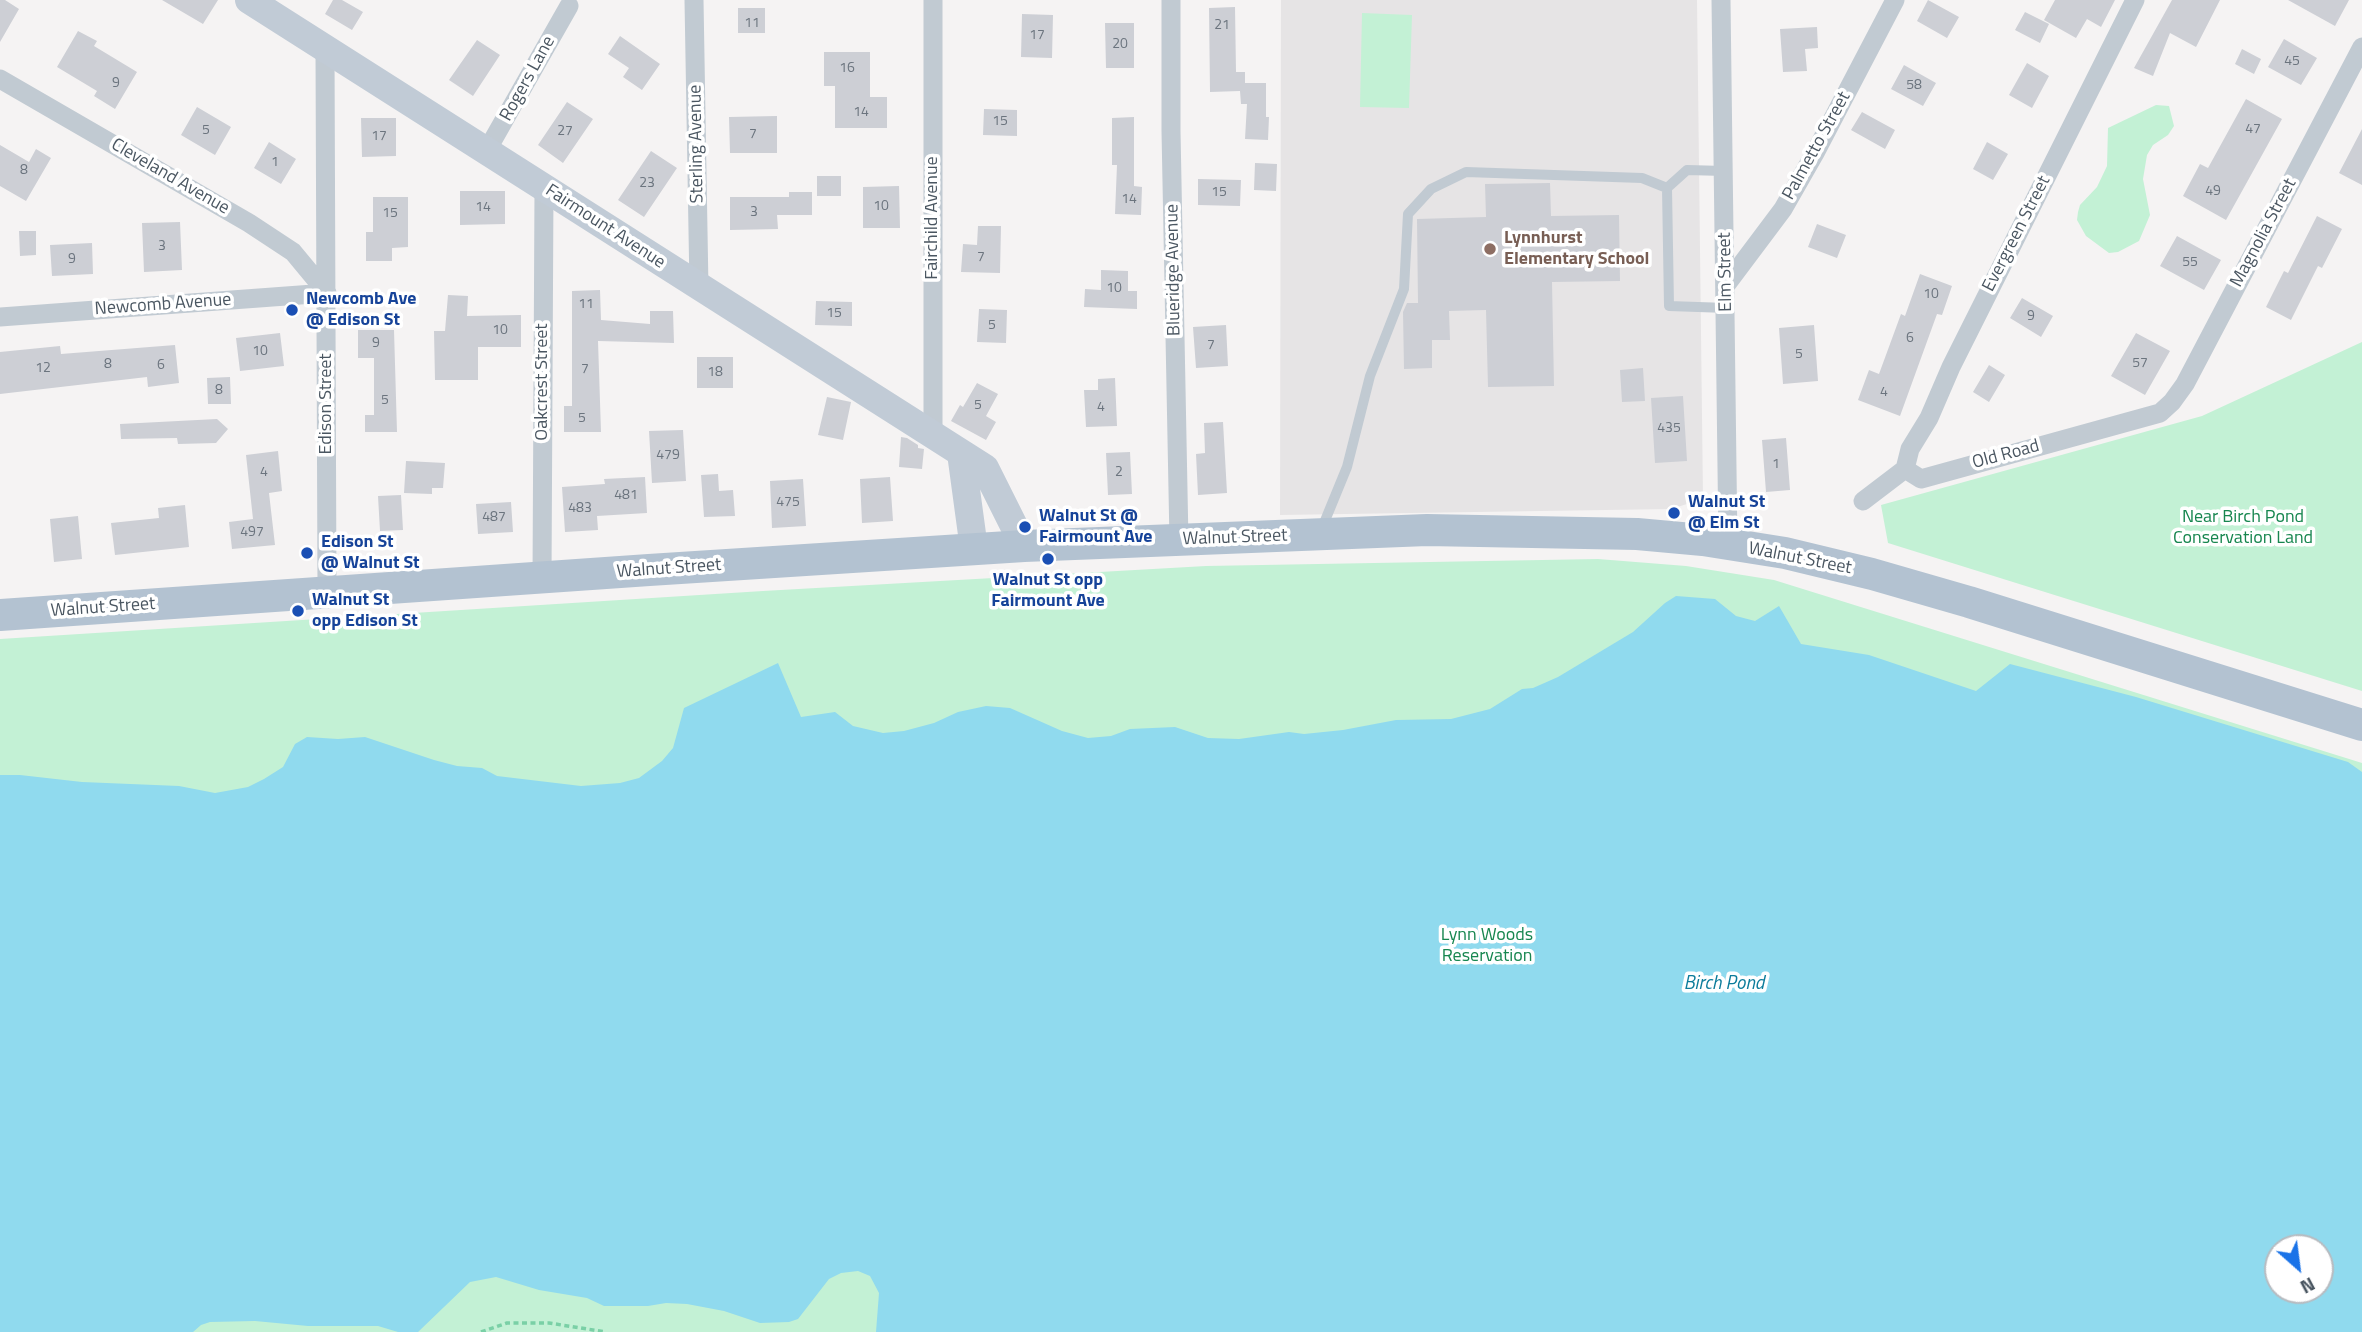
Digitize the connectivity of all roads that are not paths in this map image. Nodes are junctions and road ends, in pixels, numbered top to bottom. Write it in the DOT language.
graph roads {
  1 [pos="249,0"];
  2 [pos="694,0"];
  3 [pos="933,0"];
  4 [pos="1171,0"];
  5 [pos="1721,0"];
  6 [pos="1895,0"];
  7 [pos="2135,0"];
  8 [pos="569,6"];
  9 [pos="282,9"];
  10 [pos="2362,47"];
  11 [pos="325,49"];
  12 [pos="0,79"];
  13 [pos="486,152"];
  14 [pos="1724,171"];
  15 [pos="544,188"];
  16 [pos="1667,188"];
  17 [pos="1726,285"];
  18 [pos="699,288"];
  19 [pos="327,293"];
  20 [pos="1727,308"];
  21 [pos="0,317"];
  22 [pos="2160,413"];
  23 [pos="933,435"];
  24 [pos="961,453"];
  25 [pos="1905,469"];
  26 [pos="1863,501"];
  27 [pos="1319,535"];
  28 [pos="1179,541"];
  29 [pos="1728,545"];
  30 [pos="1024,547"];
  31 [pos="974,549"];
  32 [pos="542,577"];
  33 [pos="327,592"];
  34 [pos="0,615"];
  35 [pos="2362,725"];
  1 -- 9 [label="street, Fairmount Avenue"];
  2 -- 18 [label="street, Sterling Avenue"];
  3 -- 23 [label="street, Fairchild Avenue"];
  4 -- 28 [label="street, Blueridge Avenue"];
  5 -- 14 [label="street, Elm Street"];
  6 -- 17 [label="street, Palmetto Street"];
  7 -- 25 [label="street, Evergreen Street"];
  8 -- 13 [label="street, Rogers Lane"];
  9 -- 11 [label="street, Fairmount Avenue"];
  10 -- 22 [label="street, Magnolia Street"];
  11 -- 13 [label="street, Fairmount Avenue"];
  11 -- 19 [label="street, Edison Street"];
  12 -- 19 [label="street, Cleveland Avenue"];
  13 -- 15 [label="street, Fairmount Avenue"];
  14 -- 16 [label="lane"];
  14 -- 17 [label="street, Elm Street"];
  15 -- 18 [label="street, Fairmount Avenue"];
  15 -- 32 [label="street, Oakcrest Street"];
  16 -- 20 [label="lane"];
  16 -- 27 [label="lane"];
  17 -- 20 [label="street, Elm Street"];
  18 -- 23 [label="street, Fairmount Avenue"];
  19 -- 21 [label="street, Newcomb Avenue"];
  19 -- 33 [label="street, Edison Street"];
  20 -- 29 [label="street, Elm Street"];
  22 -- 25 [label="street, Old Road"];
  23 -- 24 [label="street, Fairmount Avenue"];
  24 -- 30 [label="street, Fairmount Avenue"];
  24 -- 31 [label="street"];
  25 -- 26 [label="street"];
  27 -- 28 [label="main road, Walnut Street"];
  27 -- 29 [label="main road, Walnut Street"];
  28 -- 30 [label="main road, Walnut Street"];
  29 -- 35 [label="main road, Walnut Street"];
  30 -- 31 [label="main road, Walnut Street"];
  31 -- 32 [label="main road, Walnut Street"];
  32 -- 33 [label="main road, Walnut Street"];
  33 -- 34 [label="main road, Walnut Street"];
}
